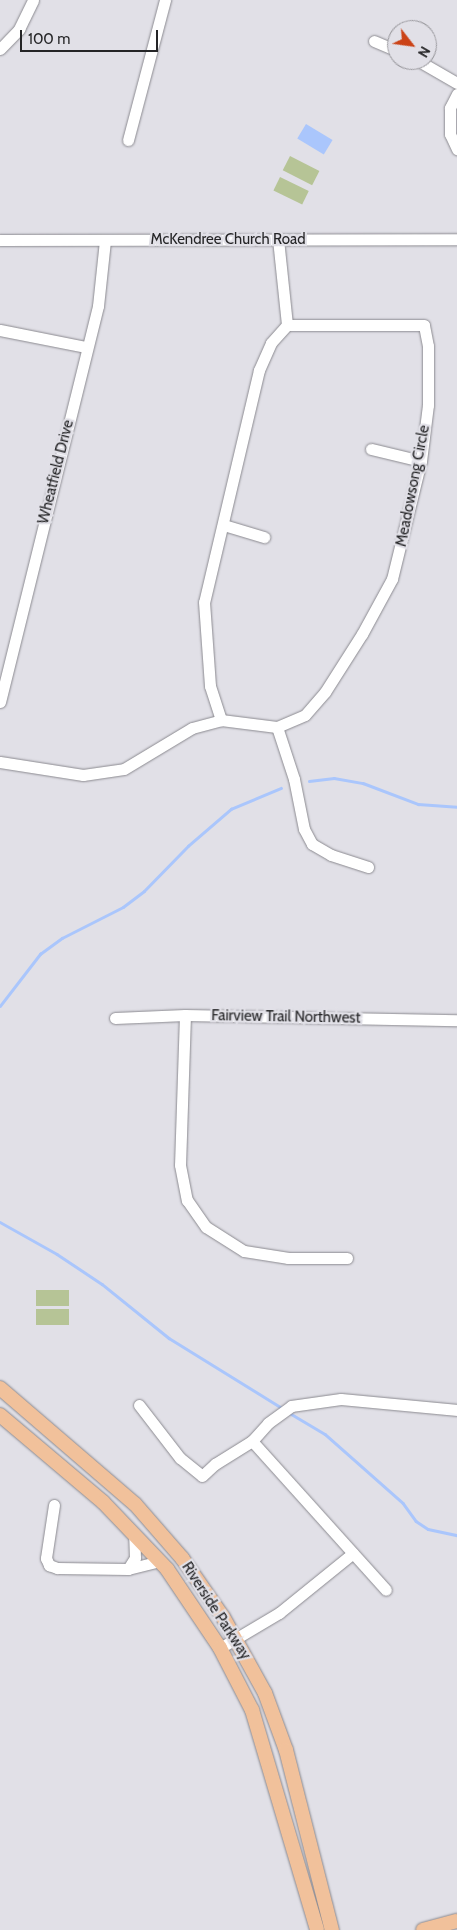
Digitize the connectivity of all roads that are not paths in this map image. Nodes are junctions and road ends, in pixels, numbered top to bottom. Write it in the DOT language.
graph roads {
  1 [pos="33,0"];
  2 [pos="165,0"];
  3 [pos="374,41"];
  4 [pos="387,47"];
  5 [pos="0,49"];
  6 [pos="434,70"];
  7 [pos="457,83"];
  8 [pos="457,94"];
  9 [pos="128,140"];
  10 [pos="457,149"];
  11 [pos="0,240"];
  12 [pos="278,240"];
  13 [pos="457,240"];
  14 [pos="105,241"];
  15 [pos="287,325"];
  16 [pos="0,330"];
  17 [pos="86,347"];
  18 [pos="371,449"];
  19 [pos="421,461"];
  20 [pos="224,525"];
  21 [pos="264,537"];
  22 [pos="0,702"];
  23 [pos="221,720"];
  24 [pos="277,727"];
  25 [pos="0,762"];
  26 [pos="368,867"];
  27 [pos="185,1015"];
  28 [pos="115,1018"];
  29 [pos="457,1020"];
  30 [pos="347,1258"];
  31 [pos="0,1388"];
  32 [pos="140,1405"];
  33 [pos="457,1410"];
  34 [pos="0,1415"];
  35 [pos="252,1441"];
  36 [pos="54,1505"];
  37 [pos="134,1534"];
  38 [pos="352,1553"];
  39 [pos="160,1561"];
  40 [pos="128,1569"];
  41 [pos="386,1590"];
  42 [pos="236,1638"];
  43 [pos="220,1648"];
  44 [pos="312,1913"];
  45 [pos="328,1913"];
  46 [pos="457,1921"];
  47 [pos="312,1930"];
  48 [pos="317,1930"];
  49 [pos="332,1930"];
  50 [pos="340,1930"];
  51 [pos="423,1930"];
  1 -- 5 [label="street"];
  2 -- 9 [label="street"];
  3 -- 4 [label="street"];
  6 -- 7 [label="street"];
  8 -- 10 [label="street"];
  11 -- 14 [label="street, McKendree Church Road"];
  12 -- 13 [label="street, McKendree Church Road"];
  12 -- 14 [label="street, McKendree Church Road"];
  12 -- 15 [label="street"];
  14 -- 17 [label="street, Wheatfield Drive"];
  15 -- 19 [label="street, Meadowsong Circle"];
  15 -- 20 [label="street"];
  16 -- 17 [label="street"];
  17 -- 22 [label="street, Wheatfield Drive"];
  18 -- 19 [label="street"];
  19 -- 24 [label="street, Meadowsong Circle"];
  20 -- 21 [label="street"];
  20 -- 23 [label="street"];
  23 -- 24 [label="street"];
  23 -- 25 [label="street"];
  24 -- 26 [label="street"];
  27 -- 28 [label="street, Fairview Trail Northwest"];
  27 -- 29 [label="street, Fairview Trail Northwest"];
  27 -- 30 [label="street"];
  31 -- 42 [label="main road, Riverside Parkway"];
  32 -- 35 [label="street"];
  33 -- 35 [label="street"];
  34 -- 37 [label="main road, Riverside Parkway"];
  35 -- 38 [label="street"];
  36 -- 40 [label="street"];
  37 -- 39 [label="main road, Riverside Parkway"];
  37 -- 40 [label="street"];
  38 -- 41 [label="street"];
  38 -- 42 [label="street"];
  39 -- 40 [label="street"];
  39 -- 43 [label="main road, Riverside Parkway"];
  42 -- 43 [label="street"];
  42 -- 45 [label="main road, Riverside Parkway"];
  43 -- 44 [label="main road, Riverside Parkway"];
  44 -- 47 [label="main road"];
  44 -- 48 [label="main road, Riverside Parkway"];
  45 -- 49 [label="main road, Riverside Parkway"];
  45 -- 50 [label="main road"];
  46 -- 51 [label="main road"];
}
